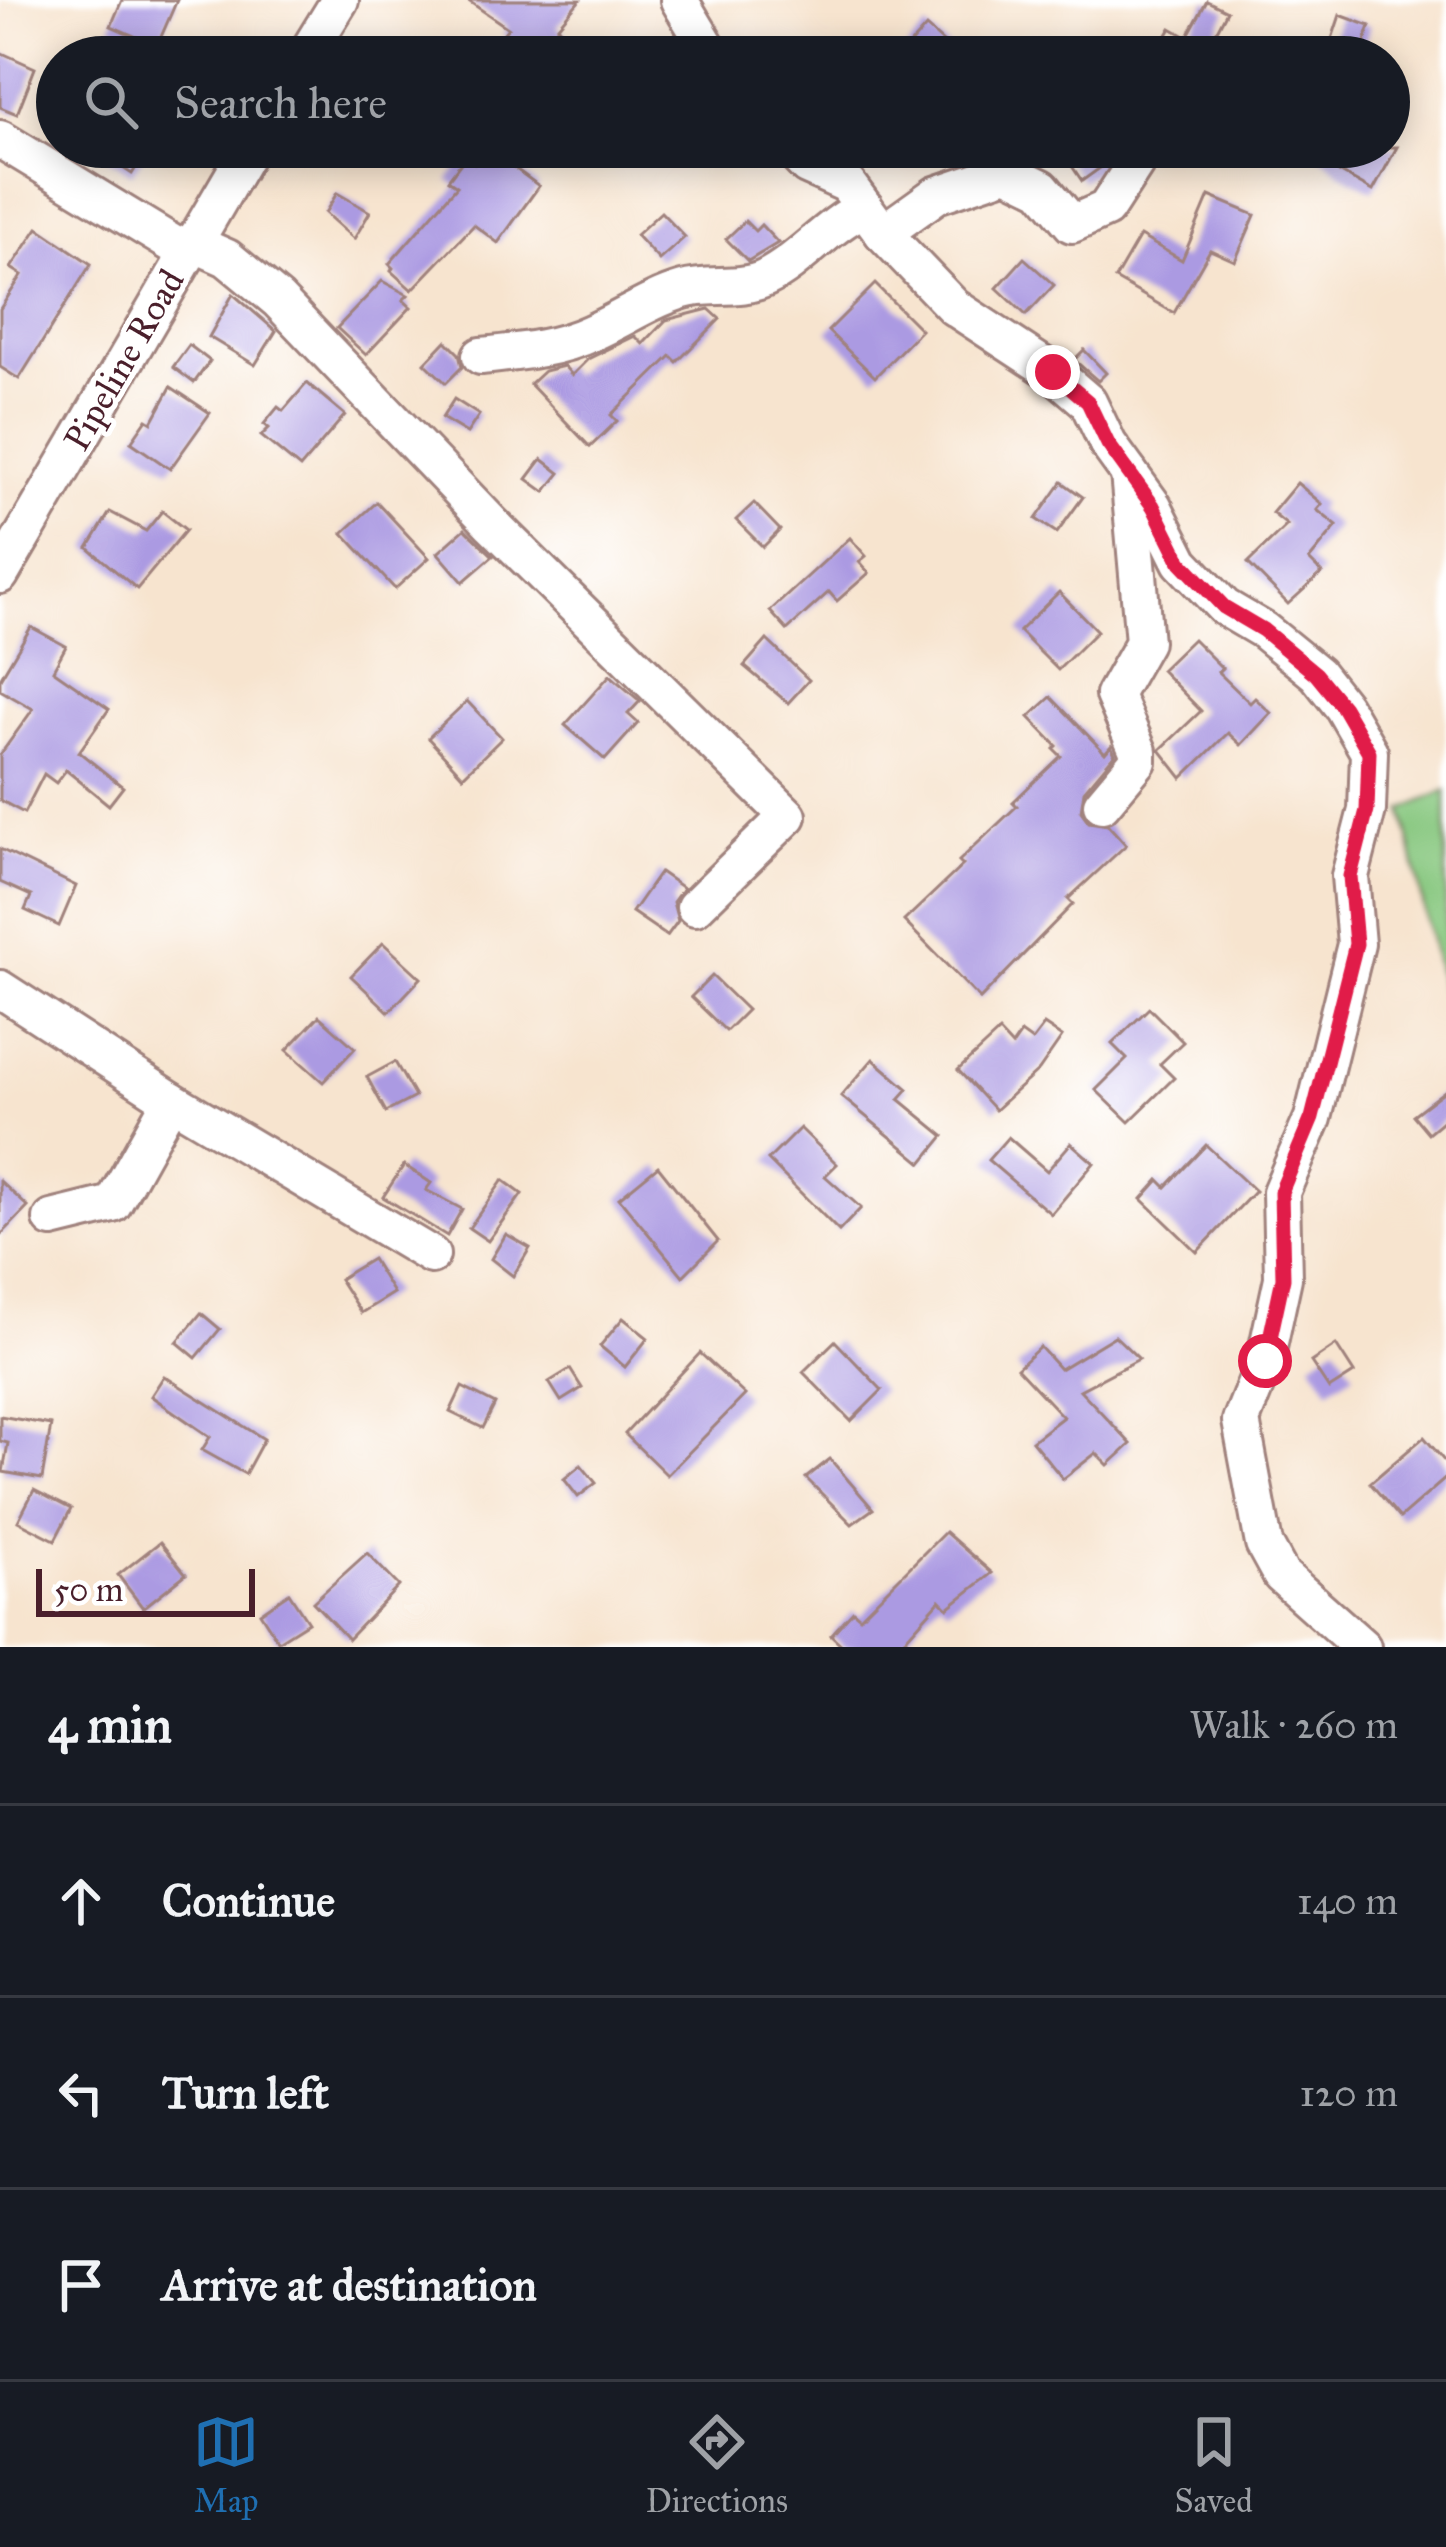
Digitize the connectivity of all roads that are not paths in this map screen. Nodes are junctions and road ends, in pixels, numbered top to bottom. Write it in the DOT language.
graph roads {
  1 [pos="340,0"];
  2 [pos="679,0"];
  3 [pos="318,36"];
  4 [pos="700,36"];
  5 [pos="0,139"];
  6 [pos="36,160"];
  7 [pos="50,168"];
  8 [pos="237,168"];
  9 [pos="811,168"];
  10 [pos="1132,168"];
  11 [pos="874,220"];
  12 [pos="188,248"];
  13 [pos="482,356"];
  14 [pos="1129,473"];
  15 [pos="0,575"];
  16 [pos="1102,804"];
  17 [pos="695,907"];
  18 [pos="0,989"];
  19 [pos="171,1100"];
  20 [pos="52,1219"];
  21 [pos="431,1255"];
  22 [pos="1362,1647"];
  1 -- 3 [label="street"];
  2 -- 4 [label="street"];
  5 -- 6 [label="street"];
  7 -- 12 [label="street"];
  8 -- 12 [label="street, Pipeline Road"];
  9 -- 11 [label="street"];
  10 -- 11 [label="street"];
  11 -- 13 [label="street"];
  11 -- 14 [label="street"];
  12 -- 15 [label="street, Pipeline Road"];
  12 -- 17 [label="street"];
  14 -- 16 [label="street"];
  14 -- 22 [label="street"];
  18 -- 19 [label="street"];
  19 -- 20 [label="street"];
  19 -- 21 [label="street"];
}
